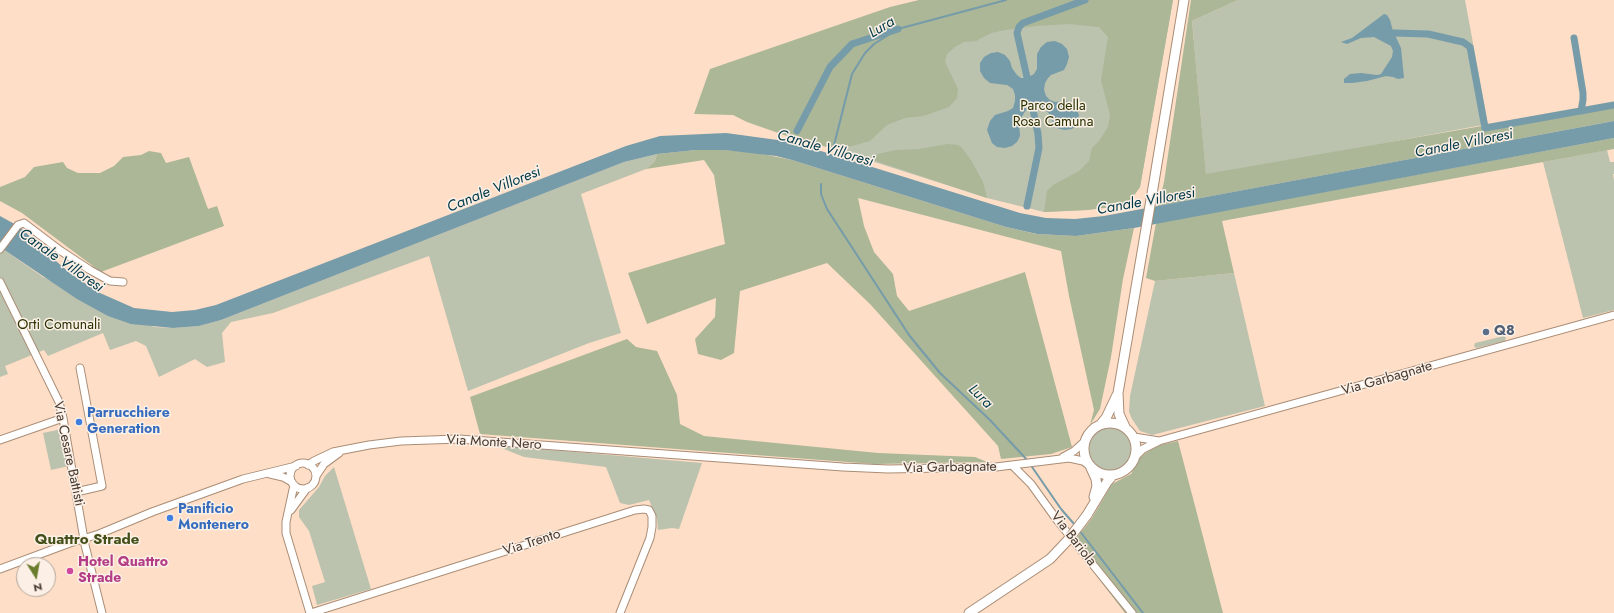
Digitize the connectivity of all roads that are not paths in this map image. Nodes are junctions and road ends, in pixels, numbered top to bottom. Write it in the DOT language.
graph roads {
  1 [pos="1184,0"];
  2 [pos="0,249"];
  3 [pos="0,282"];
  4 [pos="123,282"];
  5 [pos="1614,315"];
  6 [pos="80,368"];
  7 [pos="1118,393"];
  8 [pos="63,418"];
  9 [pos="1101,424"];
  10 [pos="1125,427"];
  11 [pos="1134,437"];
  12 [pos="0,440"];
  13 [pos="1159,441"];
  14 [pos="1084,442"];
  15 [pos="343,451"];
  16 [pos="1135,457"];
  17 [pos="1057,460"];
  18 [pos="308,465"];
  19 [pos="296,466"];
  20 [pos="1013,466"];
  21 [pos="1090,466"];
  22 [pos="843,467"];
  23 [pos="262,474"];
  24 [pos="1114,475"];
  25 [pos="316,476"];
  26 [pos="293,484"];
  27 [pos="307,488"];
  28 [pos="76,492"];
  29 [pos="1092,506"];
  30 [pos="289,513"];
  31 [pos="85,539"];
  32 [pos="0,569"];
  33 [pos="102,613"];
  34 [pos="311,613"];
  35 [pos="620,613"];
  36 [pos="969,613"];
  37 [pos="1132,613"];
  1 -- 7 [label="main road"];
  2 -- 4 [label="street"];
  3 -- 8 [label="street, Via Cesare Battisti"];
  5 -- 13 [label="street, Via Garbagnate"];
  6 -- 28 [label="street"];
  7 -- 9 [label="main road"];
  7 -- 10 [label="main road"];
  8 -- 12 [label="street"];
  8 -- 28 [label="street, Via Cesare Battisti"];
  9 -- 10 [label="main road"];
  9 -- 14 [label="main road"];
  10 -- 11 [label="main road"];
  11 -- 13 [label="street, Via Garbagnate"];
  11 -- 16 [label="main road"];
  13 -- 16 [label="street, Via Garbagnate"];
  14 -- 17 [label="street, Via Garbagnate"];
  14 -- 21 [label="main road"];
  15 -- 18 [label="street, Via Monte Nero"];
  15 -- 22 [label="street, Via Monte Nero"];
  15 -- 25 [label="street, Via Monte Nero"];
  16 -- 24 [label="main road"];
  17 -- 20 [label="street, Via Garbagnate"];
  17 -- 21 [label="street, Via Garbagnate"];
  18 -- 19 [label="street"];
  18 -- 25 [label="street"];
  19 -- 23 [label="street"];
  19 -- 26 [label="street"];
  20 -- 22 [label="street, Via Garbagnate"];
  20 -- 37 [label="street, Via Bariola"];
  21 -- 24 [label="main road"];
  21 -- 29 [label="main road"];
  23 -- 26 [label="street"];
  23 -- 31 [label="street"];
  24 -- 29 [label="main road"];
  25 -- 27 [label="street"];
  26 -- 27 [label="street"];
  26 -- 30 [label="street"];
  27 -- 30 [label="street"];
  28 -- 31 [label="street, Via Cesare Battisti"];
  29 -- 36 [label="main road, bridge"];
  30 -- 34 [label="street"];
  31 -- 32 [label="street"];
  31 -- 33 [label="street, Via Cesare Battisti"];
  34 -- 35 [label="street, Via Trento"];
}
